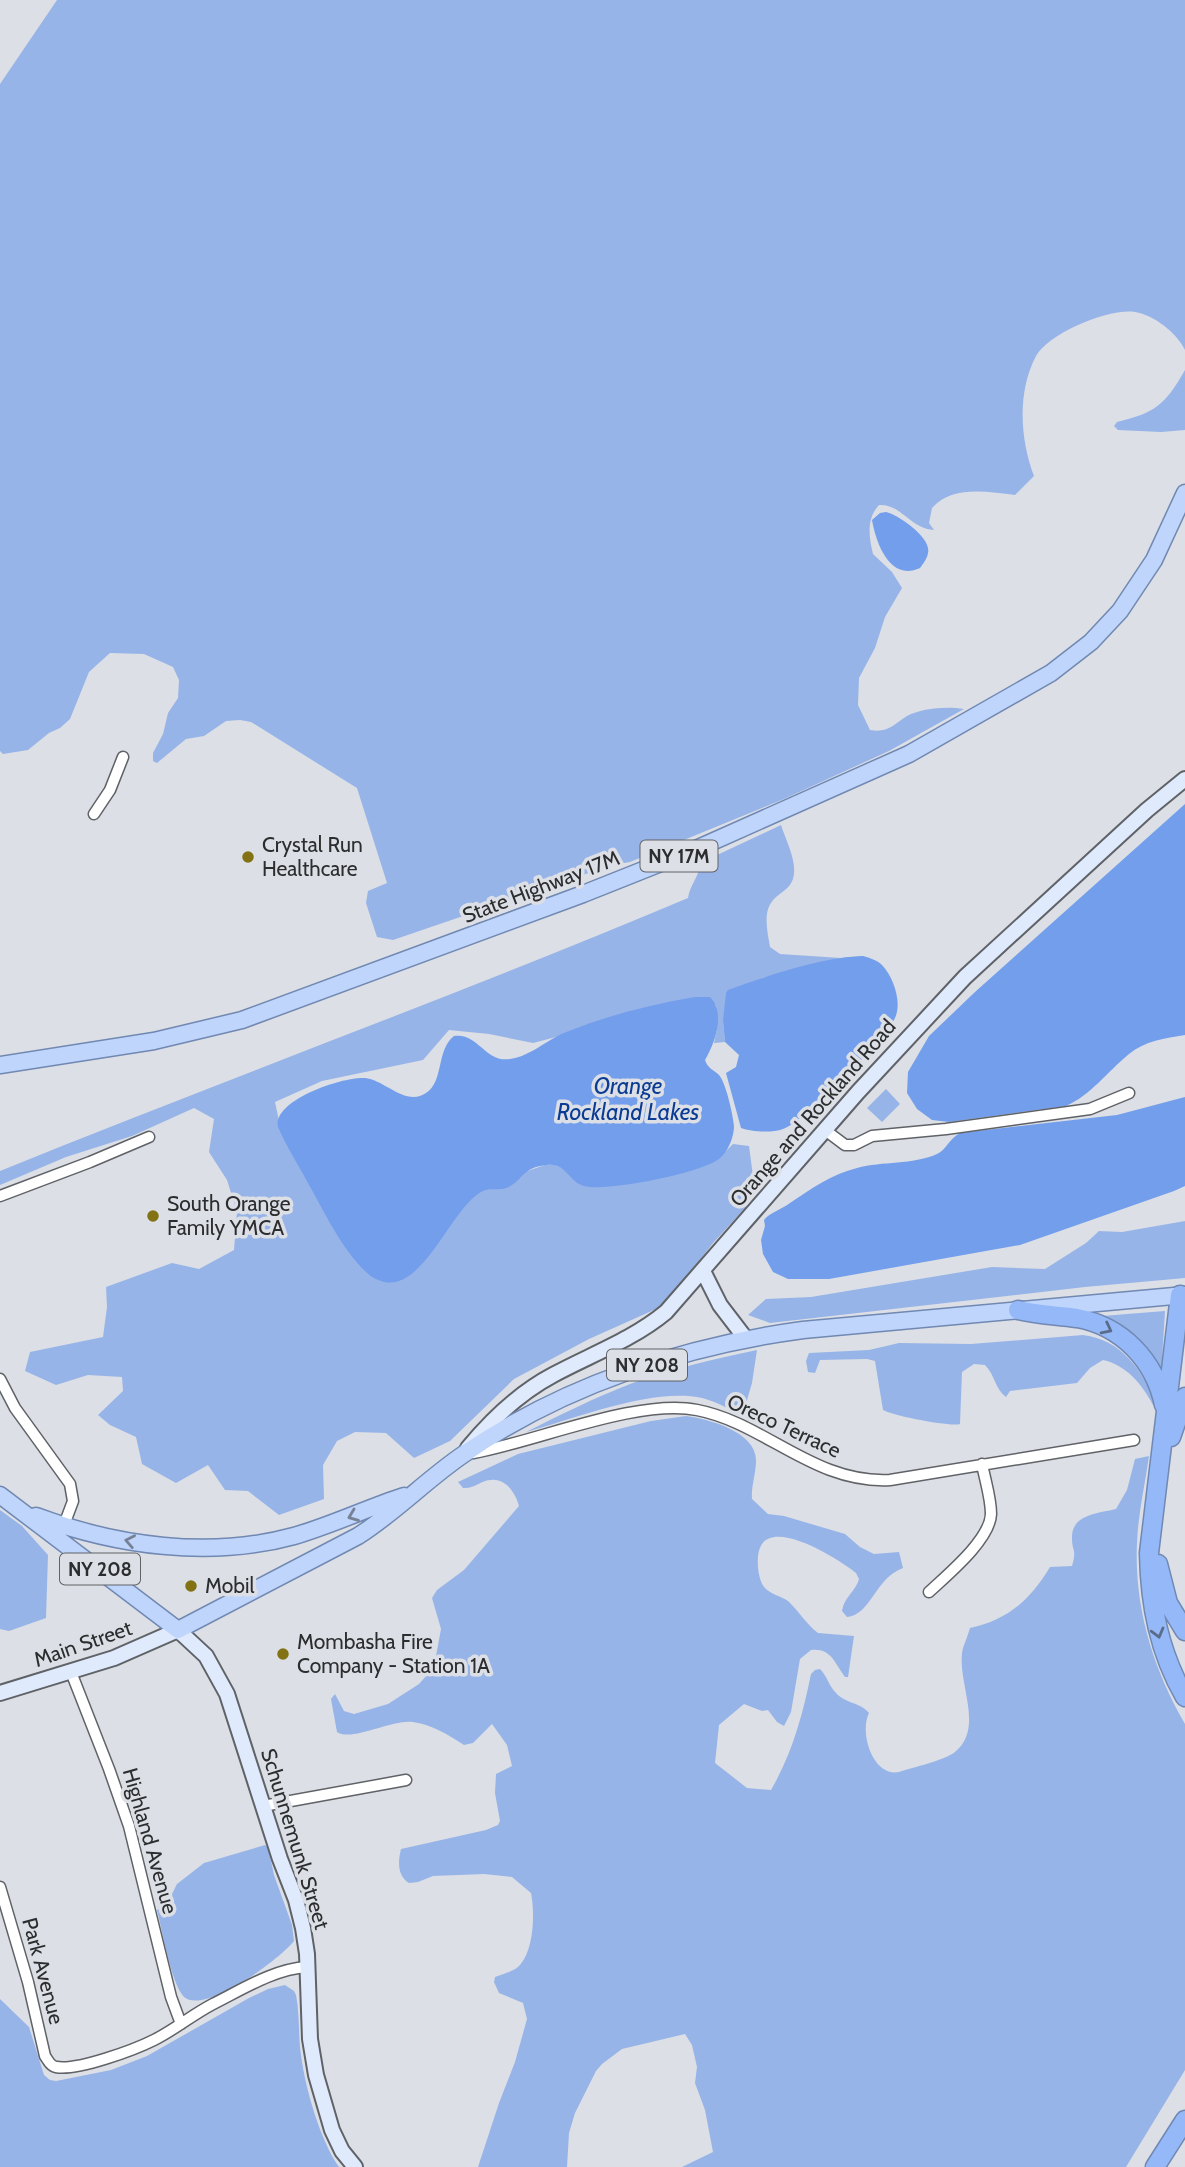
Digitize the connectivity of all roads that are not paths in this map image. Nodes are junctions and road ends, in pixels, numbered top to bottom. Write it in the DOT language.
graph roads {
  1 [pos="1185,493"];
  2 [pos="123,757"];
  3 [pos="1185,779"];
  4 [pos="94,814"];
  5 [pos="0,1065"];
  6 [pos="1129,1093"];
  7 [pos="825,1130"];
  8 [pos="149,1137"];
  9 [pos="0,1196"];
  10 [pos="703,1271"];
  11 [pos="1183,1295"];
  12 [pos="1018,1310"];
  13 [pos="1185,1321"];
  14 [pos="746,1339"];
  15 [pos="0,1379"];
  16 [pos="1185,1396"];
  17 [pos="1165,1419"];
  18 [pos="1171,1437"];
  19 [pos="1134,1440"];
  20 [pos="463,1455"];
  21 [pos="982,1464"];
  22 [pos="417,1493"];
  23 [pos="0,1495"];
  24 [pos="20,1510"];
  25 [pos="64,1525"];
  26 [pos="929,1592"];
  27 [pos="178,1630"];
  28 [pos="1185,1631"];
  29 [pos="71,1672"];
  30 [pos="0,1693"];
  31 [pos="1185,1697"];
  32 [pos="406,1780"];
  33 [pos="263,1806"];
  34 [pos="0,1887"];
  35 [pos="307,1966"];
  36 [pos="181,2024"];
  37 [pos="1185,2108"];
  38 [pos="1185,2120"];
  39 [pos="1160,2161"];
  40 [pos="351,2163"];
  1 -- 5 [label="main road, State Highway 17M / NY 17M"];
  2 -- 4 [label="street"];
  3 -- 7 [label="street, Orange and Rockland Road"];
  6 -- 7 [label="street"];
  7 -- 10 [label="street, Orange and Rockland Road"];
  8 -- 9 [label="street"];
  10 -- 14 [label="street"];
  10 -- 20 [label="street, Orange and Rockland Road"];
  11 -- 12 [label="main road, NY 208"];
  11 -- 17 [label="highway"];
  12 -- 14 [label="main road, NY 208"];
  12 -- 17 [label="highway, one-way"];
  13 -- 18 [label="highway"];
  14 -- 20 [label="main road, NY 208"];
  15 -- 25 [label="street"];
  16 -- 18 [label="highway"];
  17 -- 31 [label="highway, one-way"];
  18 -- 28 [label="highway"];
  19 -- 21 [label="street, Oreco Terrace"];
  20 -- 21 [label="street, Oreco Terrace"];
  20 -- 22 [label="main road, NY 208"];
  21 -- 26 [label="street"];
  22 -- 25 [label="main road, NY 208, one-way"];
  22 -- 27 [label="main road, NY 208"];
  23 -- 24 [label="main road, NY 208"];
  24 -- 25 [label="main road, NY 208"];
  24 -- 27 [label="main road, NY 208"];
  27 -- 29 [label="street, Main Street"];
  27 -- 33 [label="street, Schunnemunk Street"];
  29 -- 30 [label="street, Main Street"];
  29 -- 36 [label="street, Highland Avenue"];
  32 -- 33 [label="street"];
  33 -- 35 [label="street, Schunnemunk Street"];
  34 -- 36 [label="street, Park Avenue"];
  35 -- 36 [label="street"];
  35 -- 40 [label="street, Schunnemunk Street"];
  37 -- 39 [label="highway"];
  38 -- 39 [label="highway"];
}
